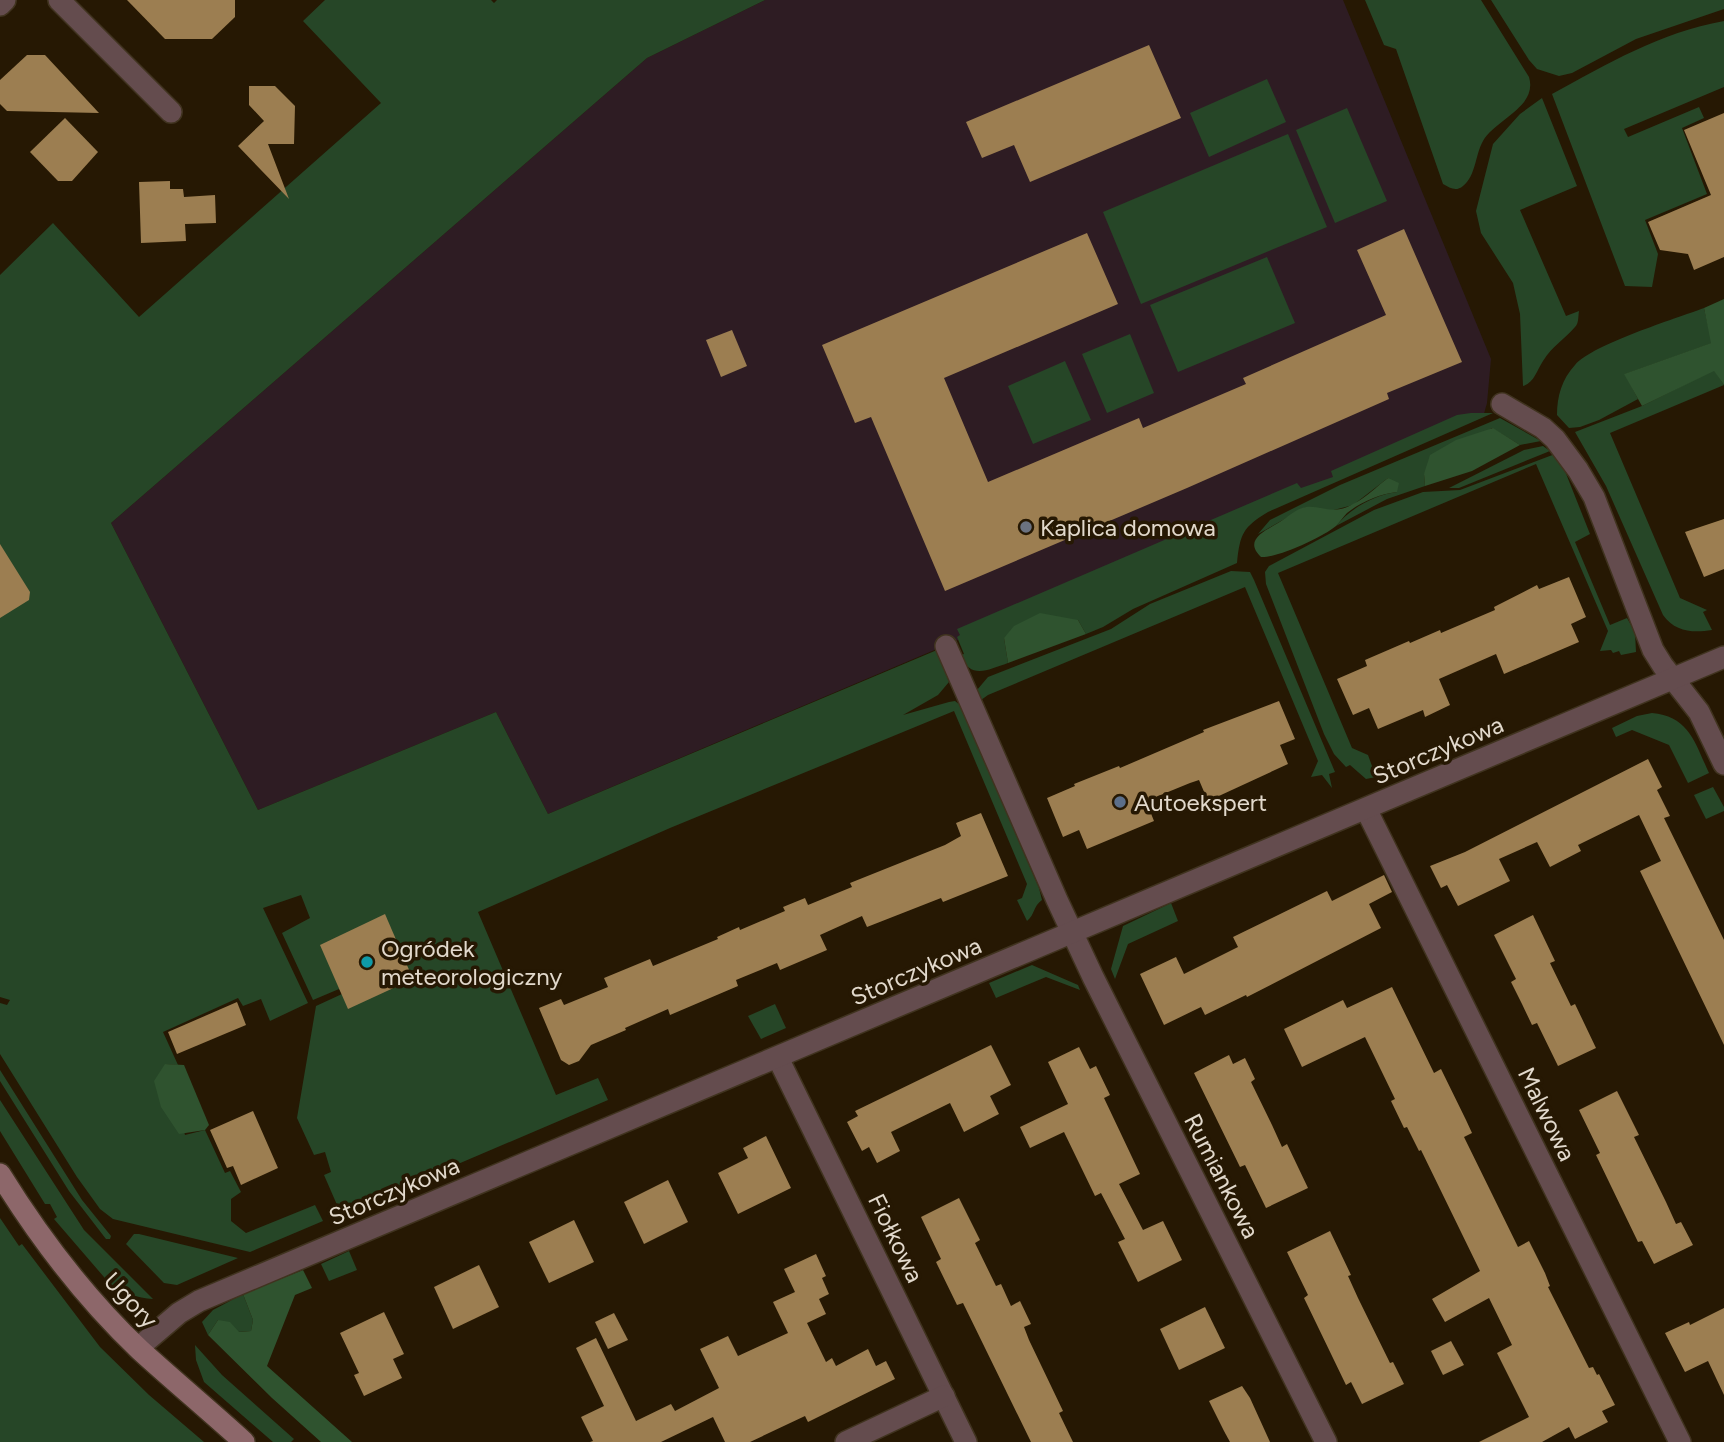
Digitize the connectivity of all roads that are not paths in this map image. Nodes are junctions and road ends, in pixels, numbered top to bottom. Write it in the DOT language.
graph roads {
  1 [pos="5,0"];
  2 [pos="59,0"];
  3 [pos="0,5"];
  4 [pos="171,112"];
  5 [pos="1502,404"];
  6 [pos="946,646"];
  7 [pos="1724,657"];
  8 [pos="1672,678"];
  9 [pos="1724,764"];
  10 [pos="1366,809"];
  11 [pos="1073,933"];
  12 [pos="778,1058"];
  13 [pos="0,1174"];
  14 [pos="138,1348"];
  15 [pos="944,1396"];
  16 [pos="244,1442"];
  17 [pos="846,1442"];
  18 [pos="966,1442"];
  19 [pos="1326,1442"];
  20 [pos="1680,1442"];
  1 -- 3 [label="street"];
  2 -- 4 [label="street"];
  5 -- 8 [label="street"];
  6 -- 11 [label="street, Rumiankowa"];
  7 -- 8 [label="street, Storczykowa"];
  8 -- 9 [label="street"];
  8 -- 10 [label="street, Storczykowa"];
  10 -- 11 [label="street, Storczykowa"];
  10 -- 20 [label="street, Malwowa"];
  11 -- 12 [label="street, Storczykowa"];
  11 -- 19 [label="street, Rumiankowa"];
  12 -- 14 [label="street, Storczykowa"];
  12 -- 15 [label="street, Fiołkowa"];
  13 -- 14 [label="street, Ugory"];
  14 -- 16 [label="street, Ugory"];
  15 -- 17 [label="street"];
  15 -- 18 [label="street, Fiołkowa"];
}
